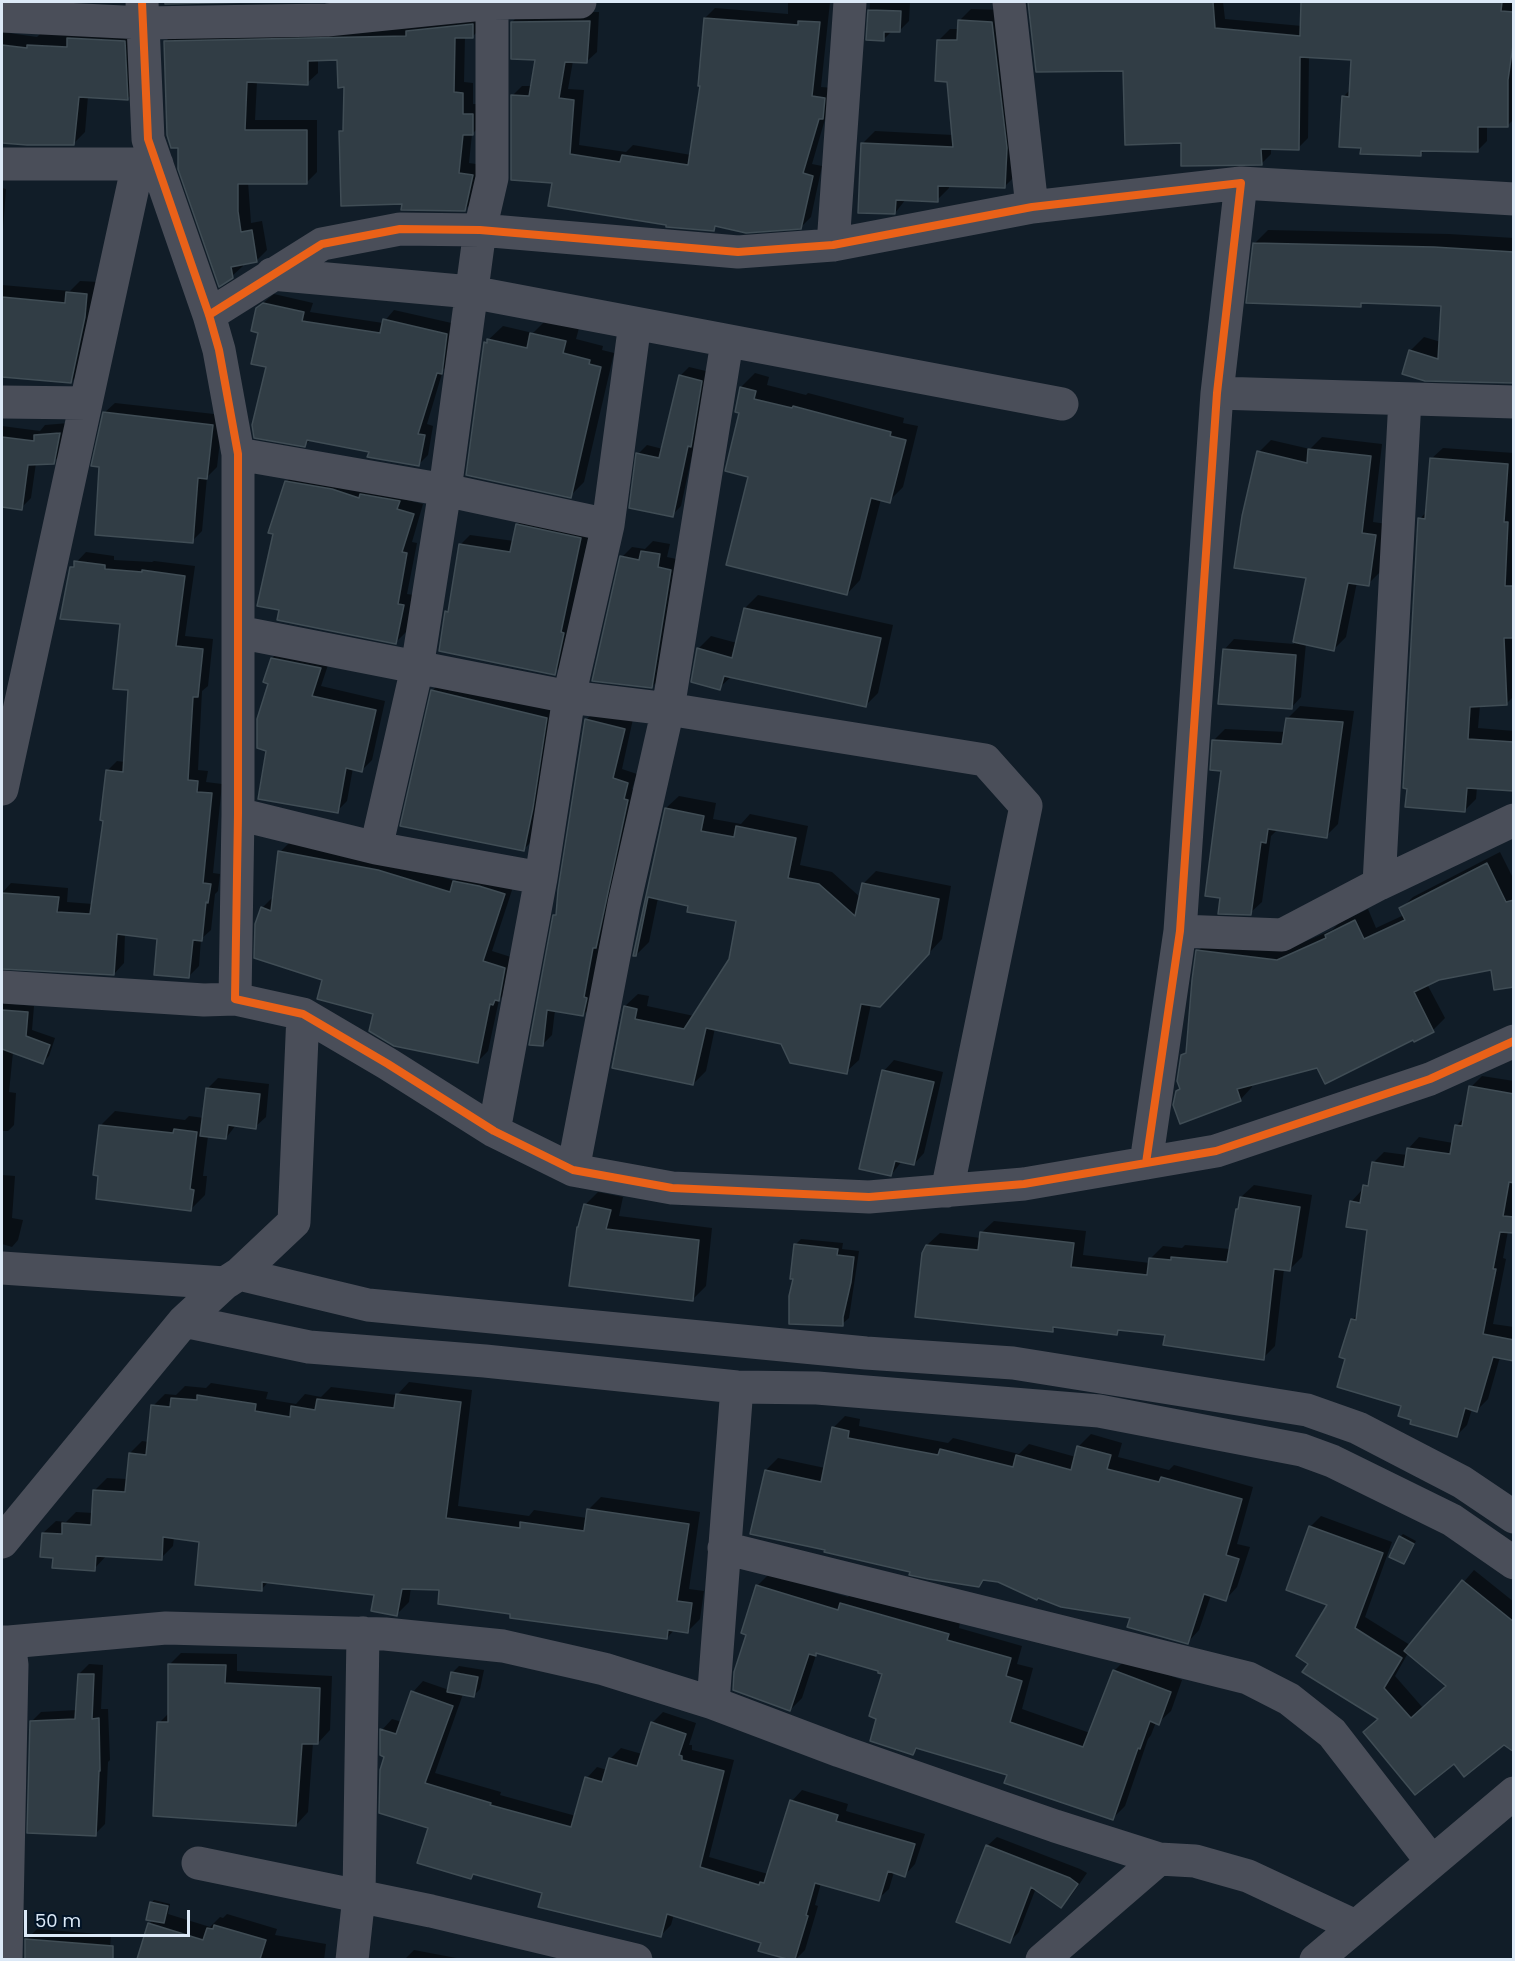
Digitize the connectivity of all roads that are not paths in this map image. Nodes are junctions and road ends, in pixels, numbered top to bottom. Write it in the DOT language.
graph roads {
  1 [pos="493,2"];
  2 [pos="580,2"];
  3 [pos="850,2"];
  4 [pos="1010,2"];
  5 [pos="3,11"];
  6 [pos="327,11"];
  7 [pos="143,12"];
  8 [pos="2,164"];
  9 [pos="147,164"];
  10 [pos="1241,183"];
  11 [pos="1514,199"];
  12 [pos="1032,207"];
  13 [pos="480,230"];
  14 [pos="833,245"];
  15 [pos="272,274"];
  16 [pos="471,292"];
  17 [pos="209,315"];
  18 [pos="635,323"];
  19 [pos="727,342"];
  20 [pos="1217,393"];
  21 [pos="1405,399"];
  22 [pos="2,402"];
  23 [pos="1514,402"];
  24 [pos="86,403"];
  25 [pos="1062,404"];
  26 [pos="238,454"];
  27 [pos="445,490"];
  28 [pos="608,525"];
  29 [pos="238,632"];
  30 [pos="417,668"];
  31 [pos="569,697"];
  32 [pos="668,709"];
  33 [pos="2,789"];
  34 [pos="238,814"];
  35 [pos="1514,820"];
  36 [pos="376,848"];
  37 [pos="541,878"];
  38 [pos="1379,884"];
  39 [pos="1180,931"];
  40 [pos="2,987"];
  41 [pos="234,999"];
  42 [pos="303,1014"];
  43 [pos="1514,1041"];
  44 [pos="494,1131"];
  45 [pos="1146,1163"];
  46 [pos="573,1170"];
  47 [pos="947,1191"];
  48 [pos="2,1268"];
  49 [pos="232,1278"];
  50 [pos="184,1321"];
  51 [pos="737,1387"];
  52 [pos="1514,1517"];
  53 [pos="2,1542"];
  54 [pos="724,1548"];
  55 [pos="1514,1563"];
  56 [pos="363,1633"];
  57 [pos="5,1642"];
  58 [pos="713,1703"];
  59 [pos="1514,1793"];
  60 [pos="1159,1859"];
  61 [pos="1432,1862"];
  62 [pos="198,1863"];
  63 [pos="359,1896"];
  64 [pos="1355,1926"];
  65 [pos="6,1959"];
  66 [pos="352,1959"];
  67 [pos="636,1959"];
  68 [pos="1042,1959"];
  69 [pos="1316,1959"];
  1 -- 2 [label="street"];
  1 -- 6 [label="street"];
  1 -- 13 [label="street"];
  3 -- 14 [label="street"];
  4 -- 12 [label="street"];
  5 -- 7 [label="street"];
  6 -- 7 [label="street"];
  7 -- 9 [label="street"];
  8 -- 9 [label="street"];
  9 -- 17 [label="street"];
  9 -- 24 [label="street"];
  10 -- 11 [label="street"];
  10 -- 12 [label="street"];
  10 -- 20 [label="street"];
  12 -- 14 [label="street"];
  13 -- 14 [label="street"];
  13 -- 15 [label="street"];
  13 -- 16 [label="street"];
  15 -- 16 [label="street"];
  15 -- 17 [label="street"];
  16 -- 18 [label="street"];
  16 -- 27 [label="street"];
  17 -- 26 [label="street"];
  18 -- 19 [label="street"];
  18 -- 28 [label="street"];
  19 -- 25 [label="street"];
  19 -- 32 [label="street"];
  20 -- 21 [label="street"];
  20 -- 39 [label="street"];
  21 -- 23 [label="street"];
  21 -- 38 [label="street"];
  22 -- 24 [label="street"];
  24 -- 33 [label="street"];
  26 -- 27 [label="street"];
  26 -- 29 [label="street"];
  27 -- 28 [label="street"];
  27 -- 30 [label="street"];
  28 -- 31 [label="street"];
  29 -- 30 [label="street"];
  29 -- 34 [label="street"];
  30 -- 31 [label="street"];
  30 -- 36 [label="street"];
  31 -- 32 [label="street"];
  31 -- 37 [label="street"];
  32 -- 46 [label="street"];
  32 -- 47 [label="street"];
  34 -- 36 [label="street"];
  34 -- 41 [label="street"];
  35 -- 38 [label="street"];
  36 -- 37 [label="street"];
  37 -- 44 [label="street"];
  38 -- 39 [label="street"];
  39 -- 45 [label="street"];
  40 -- 41 [label="street"];
  41 -- 42 [label="street"];
  42 -- 44 [label="street"];
  42 -- 49 [label="street"];
  43 -- 45 [label="street"];
  44 -- 46 [label="street"];
  45 -- 47 [label="street"];
  46 -- 47 [label="street"];
  48 -- 49 [label="street"];
  49 -- 50 [label="street"];
  49 -- 52 [label="street"];
  50 -- 51 [label="street"];
  50 -- 53 [label="street"];
  51 -- 54 [label="street"];
  51 -- 55 [label="street"];
  54 -- 58 [label="street"];
  54 -- 61 [label="street"];
  56 -- 57 [label="street"];
  56 -- 58 [label="street"];
  56 -- 63 [label="street"];
  57 -- 65 [label="street"];
  58 -- 60 [label="street"];
  59 -- 61 [label="street"];
  60 -- 64 [label="street"];
  60 -- 68 [label="street"];
  61 -- 64 [label="street"];
  62 -- 63 [label="street"];
  63 -- 66 [label="street"];
  63 -- 67 [label="street"];
  64 -- 69 [label="street"];
}
